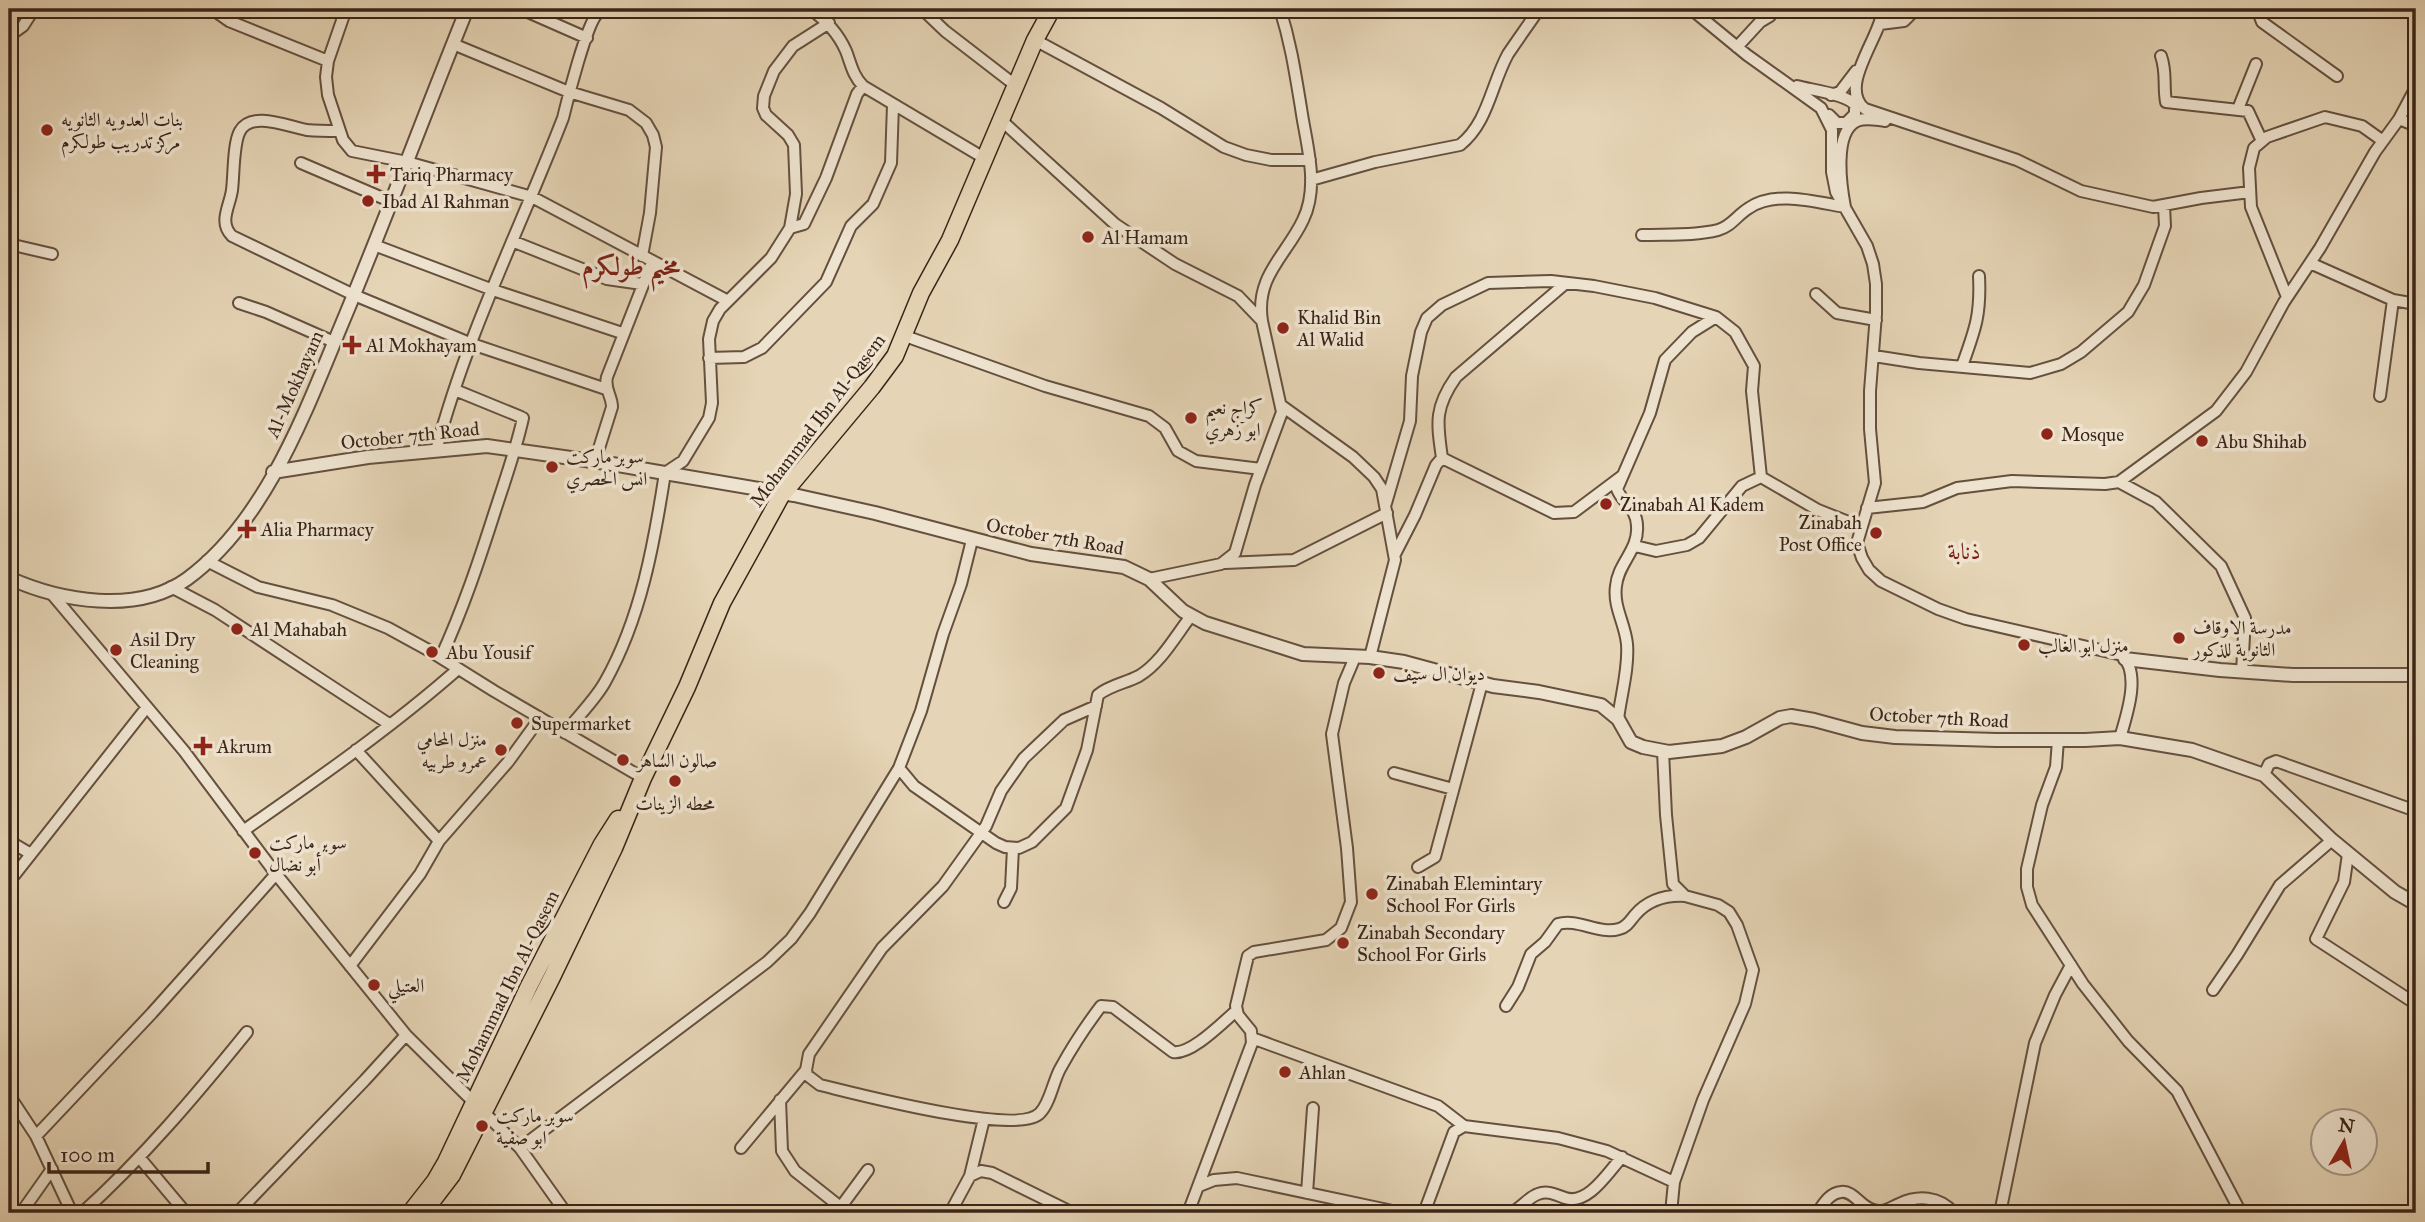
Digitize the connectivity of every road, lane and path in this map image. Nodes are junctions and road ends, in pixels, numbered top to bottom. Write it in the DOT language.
graph roads {
  1 [pos="34,9"];
  2 [pos="212,9"];
  3 [pos="346,9"];
  4 [pos="467,9"];
  5 [pos="521,9"];
  6 [pos="637,9"];
  7 [pos="810,9"];
  8 [pos="922,9"];
  9 [pos="1052,9"];
  10 [pos="1280,9"];
  11 [pos="1539,9"];
  12 [pos="1691,9"];
  13 [pos="1772,9"];
  14 [pos="1884,9"];
  15 [pos="1916,9"];
  16 [pos="2257,9"];
  17 [pos="829,23"];
  18 [pos="1880,24"];
  19 [pos="9,36"];
  20 [pos="587,38"];
  21 [pos="1035,40"];
  22 [pos="453,44"];
  23 [pos="1737,47"];
  24 [pos="2161,56"];
  25 [pos="328,61"];
  26 [pos="1862,63"];
  27 [pos="2256,64"];
  28 [pos="2337,76"];
  29 [pos="1786,83"];
  30 [pos="1015,85"];
  31 [pos="863,86"];
  32 [pos="2416,87"];
  33 [pos="569,92"];
  34 [pos="1830,95"];
  35 [pos="893,105"];
  36 [pos="1821,108"];
  37 [pos="2238,109"];
  38 [pos="2399,119"];
  39 [pos="1001,120"];
  40 [pos="2416,126"];
  41 [pos="1922,127"];
  42 [pos="340,131"];
  43 [pos="2262,139"];
  44 [pos="2383,141"];
  45 [pos="984,158"];
  46 [pos="1310,160"];
  47 [pos="407,162"];
  48 [pos="301,163"];
  49 [pos="1311,180"];
  50 [pos="2250,192"];
  51 [pos="532,197"];
  52 [pos="392,202"];
  53 [pos="2164,205"];
  54 [pos="1844,207"];
  55 [pos="790,228"];
  56 [pos="1642,235"];
  57 [pos="512,241"];
  58 [pos="9,244"];
  59 [pos="374,245"];
  60 [pos="52,254"];
  61 [pos="647,259"];
  62 [pos="2310,263"];
  63 [pos="1979,275"];
  64 [pos="1566,283"];
  65 [pos="642,284"];
  66 [pos="493,290"];
  67 [pos="1816,294"];
  68 [pos="354,295"];
  69 [pos="2287,297"];
  70 [pos="2393,300"];
  71 [pos="729,301"];
  72 [pos="239,303"];
  73 [pos="2416,304"];
  74 [pos="1716,317"];
  75 [pos="1876,320"];
  76 [pos="1262,321"];
  77 [pos="622,333"];
  78 [pos="905,336"];
  79 [pos="334,342"];
  80 [pos="472,344"];
  81 [pos="1874,356"];
  82 [pos="709,358"];
  83 [pos="1962,366"];
  84 [pos="454,390"];
  85 [pos="606,390"];
  86 [pos="2380,396"];
  87 [pos="1282,406"];
  88 [pos="516,450"];
  89 [pos="436,451"];
  90 [pos="1442,458"];
  91 [pos="595,461"];
  92 [pos="1261,469"];
  93 [pos="273,472"];
  94 [pos="665,473"];
  95 [pos="1623,475"];
  96 [pos="1761,477"];
  97 [pos="2119,481"];
  98 [pos="783,493"];
  99 [pos="1386,508"];
  100 [pos="1867,508"];
  101 [pos="1861,527"];
  102 [pos="972,540"];
  103 [pos="1635,546"];
  104 [pos="1395,554"];
  105 [pos="208,561"];
  106 [pos="1225,563"];
  107 [pos="1149,579"];
  108 [pos="10,583"];
  109 [pos="171,587"];
  110 [pos="51,593"];
  111 [pos="1191,615"];
  112 [pos="441,657"];
  113 [pos="1355,657"];
  114 [pos="1370,657"];
  115 [pos="2125,659"];
  116 [pos="458,669"];
  117 [pos="2242,671"];
  118 [pos="2416,675"];
  119 [pos="1482,683"];
  120 [pos="1096,706"];
  121 [pos="147,707"];
  122 [pos="540,718"];
  123 [pos="1618,719"];
  124 [pos="389,723"];
  125 [pos="565,733"];
  126 [pos="2120,738"];
  127 [pos="2058,740"];
  128 [pos="356,750"];
  129 [pos="1663,751"];
  130 [pos="899,768"];
  131 [pos="1394,772"];
  132 [pos="2264,775"];
  133 [pos="643,778"];
  134 [pos="1453,789"];
  135 [pos="2416,811"];
  136 [pos="243,831"];
  137 [pos="981,832"];
  138 [pos="9,841"];
  139 [pos="439,841"];
  140 [pos="2332,841"];
  141 [pos="1013,848"];
  142 [pos="31,854"];
  143 [pos="2348,854"];
  144 [pos="1418,867"];
  145 [pos="276,874"];
  146 [pos="9,882"];
  147 [pos="1685,896"];
  148 [pos="1004,902"];
  149 [pos="2416,904"];
  150 [pos="2071,965"];
  151 [pos="350,966"];
  152 [pos="2213,990"];
  153 [pos="2416,1004"];
  154 [pos="1506,1006"];
  155 [pos="1236,1012"];
  156 [pos="247,1032"];
  157 [pos="406,1035"];
  158 [pos="1252,1038"];
  159 [pos="806,1070"];
  160 [pos="9,1095"];
  161 [pos="780,1100"];
  162 [pos="479,1107"];
  163 [pos="1313,1108"];
  164 [pos="984,1119"];
  165 [pos="1464,1126"];
  166 [pos="36,1136"];
  167 [pos="520,1148"];
  168 [pos="741,1149"];
  169 [pos="139,1157"];
  170 [pos="1622,1157"];
  171 [pos="52,1169"];
  172 [pos="868,1170"];
  173 [pos="970,1175"];
  174 [pos="1675,1182"];
  175 [pos="1199,1186"];
  176 [pos="1307,1192"];
  177 [pos="844,1211"];
  178 [pos="21,1213"];
  179 [pos="72,1213"];
  180 [pos="82,1213"];
  181 [pos="186,1213"];
  182 [pos="237,1213"];
  183 [pos="410,1213"];
  184 [pos="423,1213"];
  185 [pos="566,1213"];
  186 [pos="950,1213"];
  187 [pos="1073,1213"];
  188 [pos="1188,1213"];
  189 [pos="1402,1213"];
  190 [pos="1424,1213"];
  191 [pos="1510,1213"];
  192 [pos="1671,1213"];
  193 [pos="1816,1213"];
  194 [pos="1954,1213"];
  195 [pos="2000,1213"];
  196 [pos="2241,1213"];
  1 -- 19 [label="street"];
  2 -- 25 [label="street"];
  3 -- 25 [label="street"];
  4 -- 22 [label="street, Al-Mokhayam"];
  5 -- 20 [label="street"];
  6 -- 20 [label="street"];
  7 -- 17 [label="street"];
  8 -- 30 [label="street"];
  9 -- 21 [label="main road, Mohammad Ibn Al-Qasem"];
  10 -- 46 [label="street"];
  11 -- 49 [label="street"];
  12 -- 23 [label="street"];
  13 -- 23 [label="street"];
  14 -- 18 [label="street"];
  15 -- 18 [label="street"];
  16 -- 28 [label="street"];
  17 -- 31 [label="street"];
  17 -- 55 [label="street"];
  18 -- 26 [label="street"];
  20 -- 33 [label="street"];
  21 -- 30 [label="main road, Mohammad Ibn Al-Qasem"];
  21 -- 46 [label="street"];
  22 -- 33 [label="street"];
  22 -- 47 [label="street, Al-Mokhayam"];
  23 -- 29 [label="street"];
  24 -- 37 [label="street"];
  25 -- 42 [label="street"];
  26 -- 34 [label="street"];
  26 -- 41 [label="street"];
  27 -- 37 [label="street"];
  29 -- 34 [label="street"];
  29 -- 36 [label="street"];
  30 -- 39 [label="main road, Mohammad Ibn Al-Qasem"];
  31 -- 35 [label="street"];
  31 -- 55 [label="street"];
  32 -- 38 [label="street"];
  33 -- 51 [label="street"];
  33 -- 61 [label="street"];
  34 -- 36 [label="street"];
  35 -- 45 [label="street"];
  35 -- 82 [label="street"];
  36 -- 54 [label="street"];
  37 -- 43 [label="street"];
  38 -- 40 [label="street"];
  38 -- 44 [label="street"];
  39 -- 45 [label="main road, Mohammad Ibn Al-Qasem"];
  39 -- 76 [label="street"];
  41 -- 53 [label="street"];
  41 -- 54 [label="street"];
  42 -- 47 [label="street"];
  42 -- 68 [label="street"];
  43 -- 44 [label="street"];
  43 -- 50 [label="street"];
  44 -- 62 [label="street"];
  45 -- 78 [label="main road, Mohammad Ibn Al-Qasem"];
  46 -- 49 [label="street"];
  47 -- 51 [label="street"];
  47 -- 52 [label="street, Al-Mokhayam"];
  48 -- 52 [label="street"];
  49 -- 76 [label="street"];
  50 -- 53 [label="street"];
  50 -- 69 [label="street"];
  51 -- 57 [label="street"];
  51 -- 61 [label="street"];
  52 -- 59 [label="street, Al-Mokhayam"];
  53 -- 83 [label="street"];
  54 -- 56 [label="street"];
  54 -- 75 [label="street"];
  55 -- 71 [label="street"];
  57 -- 65 [label="street"];
  57 -- 66 [label="street"];
  58 -- 60 [label="street"];
  59 -- 66 [label="street"];
  59 -- 68 [label="street, Al-Mokhayam"];
  61 -- 65 [label="street"];
  61 -- 71 [label="street"];
  62 -- 69 [label="street"];
  62 -- 70 [label="street"];
  63 -- 83 [label="street"];
  64 -- 74 [label="street"];
  64 -- 90 [label="street"];
  64 -- 99 [label="street"];
  65 -- 77 [label="street"];
  66 -- 77 [label="street"];
  66 -- 80 [label="street"];
  67 -- 75 [label="street"];
  68 -- 79 [label="street, Al-Mokhayam"];
  68 -- 80 [label="street"];
  69 -- 97 [label="street"];
  70 -- 73 [label="street"];
  70 -- 86 [label="street"];
  71 -- 82 [label="street"];
  72 -- 79 [label="street"];
  74 -- 95 [label="street"];
  74 -- 96 [label="street"];
  75 -- 81 [label="street"];
  76 -- 87 [label="street"];
  77 -- 85 [label="street"];
  78 -- 92 [label="street"];
  78 -- 98 [label="main road, Mohammad Ibn Al-Qasem"];
  79 -- 93 [label="street, Al-Mokhayam"];
  80 -- 84 [label="street"];
  80 -- 85 [label="street"];
  81 -- 83 [label="street"];
  81 -- 100 [label="street"];
  82 -- 94 [label="street"];
  84 -- 88 [label="street"];
  84 -- 89 [label="street"];
  85 -- 91 [label="street"];
  87 -- 92 [label="street"];
  87 -- 99 [label="street"];
  88 -- 89 [label="street, October 7th Road"];
  88 -- 91 [label="street, October 7th Road"];
  88 -- 112 [label="street"];
  89 -- 93 [label="street, October 7th Road"];
  90 -- 95 [label="street"];
  90 -- 104 [label="street"];
  91 -- 94 [label="street, October 7th Road"];
  92 -- 106 [label="street"];
  93 -- 105 [label="street, Al-Mokhayam"];
  94 -- 98 [label="street, October 7th Road"];
  94 -- 125 [label="street"];
  95 -- 103 [label="street"];
  96 -- 101 [label="street"];
  96 -- 103 [label="street"];
  97 -- 100 [label="street"];
  97 -- 117 [label="street"];
  98 -- 102 [label="street, October 7th Road"];
  98 -- 133 [label="main road, Mohammad Ibn Al-Qasem"];
  99 -- 104 [label="street"];
  99 -- 106 [label="street"];
  100 -- 101 [label="street"];
  101 -- 115 [label="street"];
  102 -- 107 [label="street, October 7th Road"];
  102 -- 130 [label="street"];
  103 -- 123 [label="street"];
  104 -- 114 [label="street"];
  105 -- 109 [label="street, Al-Mokhayam"];
  105 -- 112 [label="street"];
  106 -- 107 [label="street"];
  107 -- 111 [label="street, October 7th Road"];
  108 -- 110 [label="street, Al-Mokhayam"];
  109 -- 110 [label="street, Al-Mokhayam"];
  109 -- 124 [label="street"];
  110 -- 121 [label="street"];
  111 -- 113 [label="street, October 7th Road"];
  111 -- 120 [label="street"];
  112 -- 116 [label="street"];
  113 -- 114 [label="street, October 7th Road"];
  113 -- 155 [label="street"];
  114 -- 119 [label="street, October 7th Road"];
  115 -- 117 [label="street"];
  115 -- 126 [label="street"];
  116 -- 122 [label="street"];
  116 -- 124 [label="street"];
  117 -- 118 [label="street"];
  119 -- 123 [label="street, October 7th Road"];
  119 -- 134 [label="street"];
  120 -- 137 [label="street"];
  120 -- 141 [label="street"];
  121 -- 136 [label="street"];
  121 -- 142 [label="street"];
  122 -- 125 [label="street"];
  122 -- 139 [label="street"];
  123 -- 129 [label="street, October 7th Road"];
  124 -- 128 [label="street"];
  125 -- 133 [label="street"];
  126 -- 127 [label="street, October 7th Road"];
  126 -- 132 [label="street, October 7th Road"];
  127 -- 129 [label="street, October 7th Road"];
  127 -- 150 [label="street"];
  128 -- 136 [label="street"];
  128 -- 139 [label="street"];
  129 -- 147 [label="street"];
  130 -- 137 [label="street"];
  130 -- 167 [label="street"];
  131 -- 134 [label="street"];
  132 -- 135 [label="street"];
  132 -- 140 [label="street"];
  133 -- 162 [label="main road, Mohammad Ibn Al-Qasem"];
  134 -- 144 [label="street"];
  136 -- 145 [label="street"];
  137 -- 141 [label="street"];
  137 -- 159 [label="street"];
  138 -- 142 [label="street"];
  139 -- 151 [label="street"];
  140 -- 143 [label="street"];
  140 -- 152 [label="street"];
  141 -- 148 [label="street"];
  142 -- 146 [label="street"];
  143 -- 149 [label="street"];
  143 -- 153 [label="street"];
  145 -- 151 [label="street"];
  145 -- 166 [label="street"];
  147 -- 154 [label="street"];
  147 -- 174 [label="street"];
  150 -- 195 [label="street"];
  150 -- 196 [label="street"];
  151 -- 157 [label="street"];
  155 -- 158 [label="street"];
  155 -- 164 [label="street"];
  156 -- 169 [label="street"];
  157 -- 162 [label="street"];
  157 -- 182 [label="street"];
  158 -- 165 [label="street"];
  158 -- 175 [label="street"];
  159 -- 161 [label="street"];
  159 -- 164 [label="street"];
  160 -- 166 [label="street"];
  161 -- 168 [label="street"];
  161 -- 177 [label="street"];
  162 -- 167 [label="street"];
  162 -- 183 [label="main road, Mohammad Ibn Al-Qasem"];
  162 -- 184 [label="main road, Mohammad Ibn Al-Qasem"];
  163 -- 176 [label="street"];
  164 -- 173 [label="street"];
  165 -- 170 [label="street"];
  165 -- 190 [label="street"];
  166 -- 171 [label="street"];
  167 -- 185 [label="street"];
  169 -- 180 [label="street"];
  169 -- 181 [label="street"];
  170 -- 174 [label="street"];
  170 -- 191 [label="street"];
  171 -- 178 [label="street"];
  171 -- 179 [label="street"];
  172 -- 177 [label="street"];
  173 -- 186 [label="street"];
  173 -- 187 [label="street"];
  174 -- 192 [label="street"];
  175 -- 176 [label="street"];
  175 -- 188 [label="street"];
  176 -- 189 [label="street"];
  193 -- 194 [label="street"];
}
